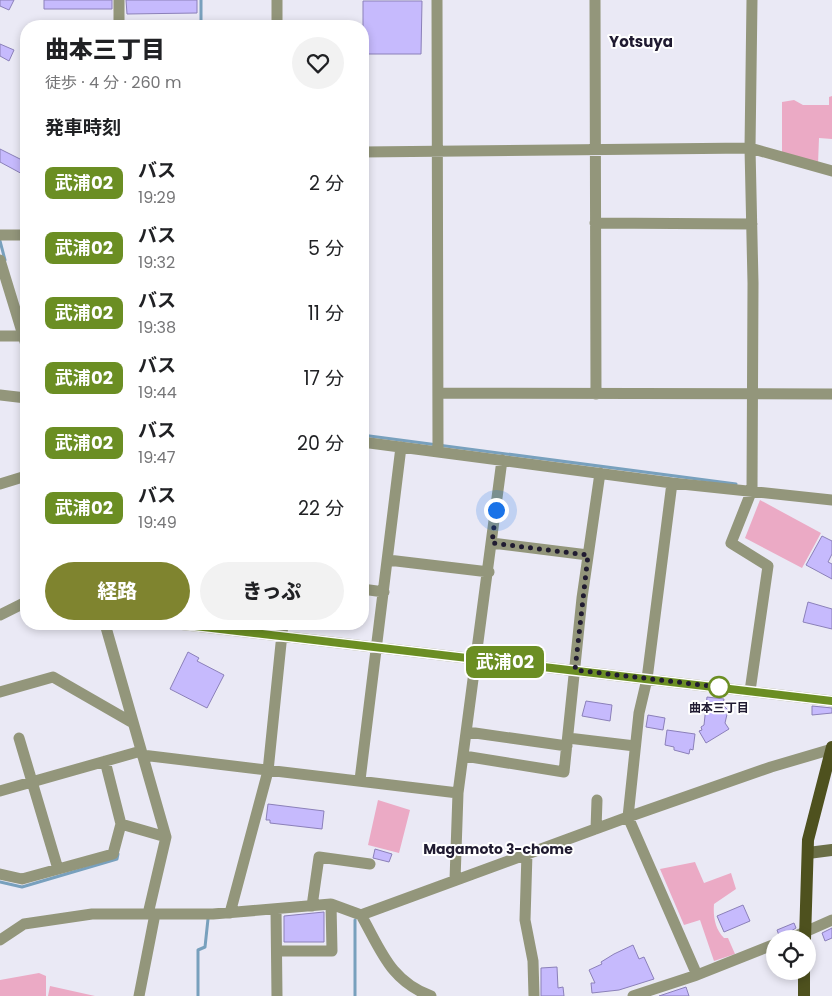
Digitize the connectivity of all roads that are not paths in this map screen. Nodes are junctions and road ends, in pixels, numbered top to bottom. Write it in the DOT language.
graph roads {
  1 [pos="119,0"];
  2 [pos="278,0"];
  3 [pos="437,0"];
  4 [pos="595,0"];
  5 [pos="752,0"];
  6 [pos="119,20"];
  7 [pos="277,20"];
  8 [pos="750,148"];
  9 [pos="595,150"];
  10 [pos="437,151"];
  11 [pos="369,152"];
  12 [pos="832,171"];
  13 [pos="595,223"];
  14 [pos="752,224"];
  15 [pos="0,235"];
  16 [pos="20,235"];
  17 [pos="0,260"];
  18 [pos="20,325"];
  19 [pos="0,336"];
  20 [pos="20,340"];
  21 [pos="438,393"];
  22 [pos="596,394"];
  23 [pos="753,394"];
  24 [pos="832,394"];
  25 [pos="0,395"];
  26 [pos="20,397"];
  27 [pos="369,443"];
  28 [pos="401,447"];
  29 [pos="438,450"];
  30 [pos="502,460"];
  31 [pos="600,473"];
  32 [pos="20,478"];
  33 [pos="672,483"];
  34 [pos="0,484"];
  35 [pos="752,490"];
  36 [pos="832,500"];
  37 [pos="492,543"];
  38 [pos="588,555"];
  39 [pos="388,560"];
  40 [pos="489,572"];
  41 [pos="369,590"];
  42 [pos="384,592"];
  43 [pos="20,605"];
  44 [pos="0,615"];
  45 [pos="107,630"];
  46 [pos="230,630"];
  47 [pos="282,630"];
  48 [pos="282,636"];
  49 [pos="377,647"];
  50 [pos="476,659"];
  51 [pos="575,670"];
  52 [pos="647,679"];
  53 [pos="750,691"];
  54 [pos="0,692"];
  55 [pos="832,701"];
  56 [pos="133,723"];
  57 [pos="468,732"];
  58 [pos="19,738"];
  59 [pos="568,742"];
  60 [pos="635,746"];
  61 [pos="832,748"];
  62 [pos="141,753"];
  63 [pos="464,756"];
  64 [pos="105,761"];
  65 [pos="268,771"];
  66 [pos="360,780"];
  67 [pos="34,781"];
  68 [pos="0,791"];
  69 [pos="458,793"];
  70 [pos="597,800"];
  71 [pos="628,817"];
  72 [pos="121,824"];
  73 [pos="596,829"];
  74 [pos="166,837"];
  75 [pos="832,850"];
  76 [pos="527,853"];
  77 [pos="808,853"];
  78 [pos="370,864"];
  79 [pos="58,870"];
  80 [pos="0,874"];
  81 [pos="455,880"];
  82 [pos="331,904"];
  83 [pos="312,906"];
  84 [pos="276,909"];
  85 [pos="230,913"];
  86 [pos="152,914"];
  87 [pos="361,915"];
  88 [pos="832,920"];
  89 [pos="805,930"];
  90 [pos="815,930"];
  91 [pos="0,939"];
  92 [pos="766,948"];
  93 [pos="276,951"];
  94 [pos="697,975"];
  95 [pos="804,980"];
  96 [pos="139,996"];
  97 [pos="277,996"];
  98 [pos="429,996"];
  99 [pos="534,996"];
  100 [pos="639,996"];
  101 [pos="804,996"];
  1 -- 6 [label="street"];
  2 -- 7 [label="street"];
  3 -- 10 [label="street"];
  4 -- 9 [label="street"];
  5 -- 8 [label="street"];
  8 -- 9 [label="street"];
  8 -- 12 [label="street"];
  8 -- 14 [label="street"];
  9 -- 10 [label="street"];
  9 -- 13 [label="street"];
  10 -- 11 [label="street"];
  10 -- 21 [label="street"];
  13 -- 14 [label="street"];
  13 -- 22 [label="street"];
  14 -- 23 [label="street"];
  15 -- 16 [label="street"];
  17 -- 18 [label="street"];
  19 -- 20 [label="street"];
  21 -- 22 [label="street"];
  21 -- 29 [label="street"];
  22 -- 23 [label="street"];
  23 -- 24 [label="street"];
  23 -- 35 [label="street"];
  25 -- 26 [label="street"];
  27 -- 28 [label="street"];
  28 -- 29 [label="street"];
  28 -- 39 [label="street"];
  29 -- 30 [label="street"];
  30 -- 31 [label="street"];
  30 -- 37 [label="street"];
  31 -- 33 [label="street"];
  31 -- 38 [label="street"];
  32 -- 34 [label="street"];
  33 -- 35 [label="street"];
  33 -- 52 [label="street"];
  35 -- 36 [label="street"];
  35 -- 53 [label="street"];
  37 -- 38 [label="street"];
  37 -- 40 [label="street"];
  38 -- 51 [label="street"];
  39 -- 40 [label="street"];
  39 -- 42 [label="street"];
  40 -- 50 [label="street"];
  41 -- 42 [label="street"];
  42 -- 49 [label="street"];
  43 -- 44 [label="street"];
  45 -- 56 [label="street"];
  46 -- 48 [label="street"];
  47 -- 48 [label="street"];
  48 -- 49 [label="street"];
  48 -- 65 [label="street"];
  49 -- 50 [label="street"];
  49 -- 66 [label="street"];
  50 -- 51 [label="street"];
  50 -- 57 [label="street"];
  51 -- 52 [label="street"];
  51 -- 59 [label="street"];
  52 -- 53 [label="street"];
  52 -- 60 [label="street"];
  53 -- 55 [label="street"];
  54 -- 56 [label="street"];
  56 -- 62 [label="street"];
  57 -- 59 [label="street"];
  57 -- 63 [label="street"];
  58 -- 67 [label="street"];
  59 -- 60 [label="street"];
  59 -- 63 [label="street"];
  60 -- 71 [label="street"];
  61 -- 71 [label="street"];
  61 -- 77 [label="main road"];
  62 -- 64 [label="street"];
  62 -- 65 [label="street"];
  62 -- 74 [label="street"];
  63 -- 69 [label="street"];
  64 -- 67 [label="street"];
  64 -- 72 [label="street"];
  65 -- 66 [label="street"];
  65 -- 85 [label="street"];
  66 -- 69 [label="street"];
  67 -- 68 [label="street"];
  67 -- 79 [label="street"];
  69 -- 81 [label="street"];
  70 -- 73 [label="street"];
  71 -- 73 [label="street"];
  71 -- 94 [label="street"];
  72 -- 74 [label="street"];
  72 -- 79 [label="street"];
  73 -- 76 [label="street"];
  74 -- 86 [label="street"];
  75 -- 77 [label="main road"];
  76 -- 81 [label="street"];
  76 -- 99 [label="street"];
  77 -- 89 [label="main road"];
  78 -- 83 [label="street"];
  79 -- 80 [label="street"];
  81 -- 87 [label="street"];
  82 -- 83 [label="street"];
  82 -- 87 [label="street"];
  82 -- 93 [label="street"];
  83 -- 84 [label="street"];
  84 -- 85 [label="street"];
  84 -- 93 [label="street"];
  85 -- 86 [label="street"];
  86 -- 91 [label="street"];
  86 -- 96 [label="street"];
  87 -- 98 [label="street"];
  88 -- 90 [label="street"];
  92 -- 94 [label="street"];
  93 -- 97 [label="street"];
  94 -- 100 [label="street"];
  95 -- 101 [label="main road"];
}
